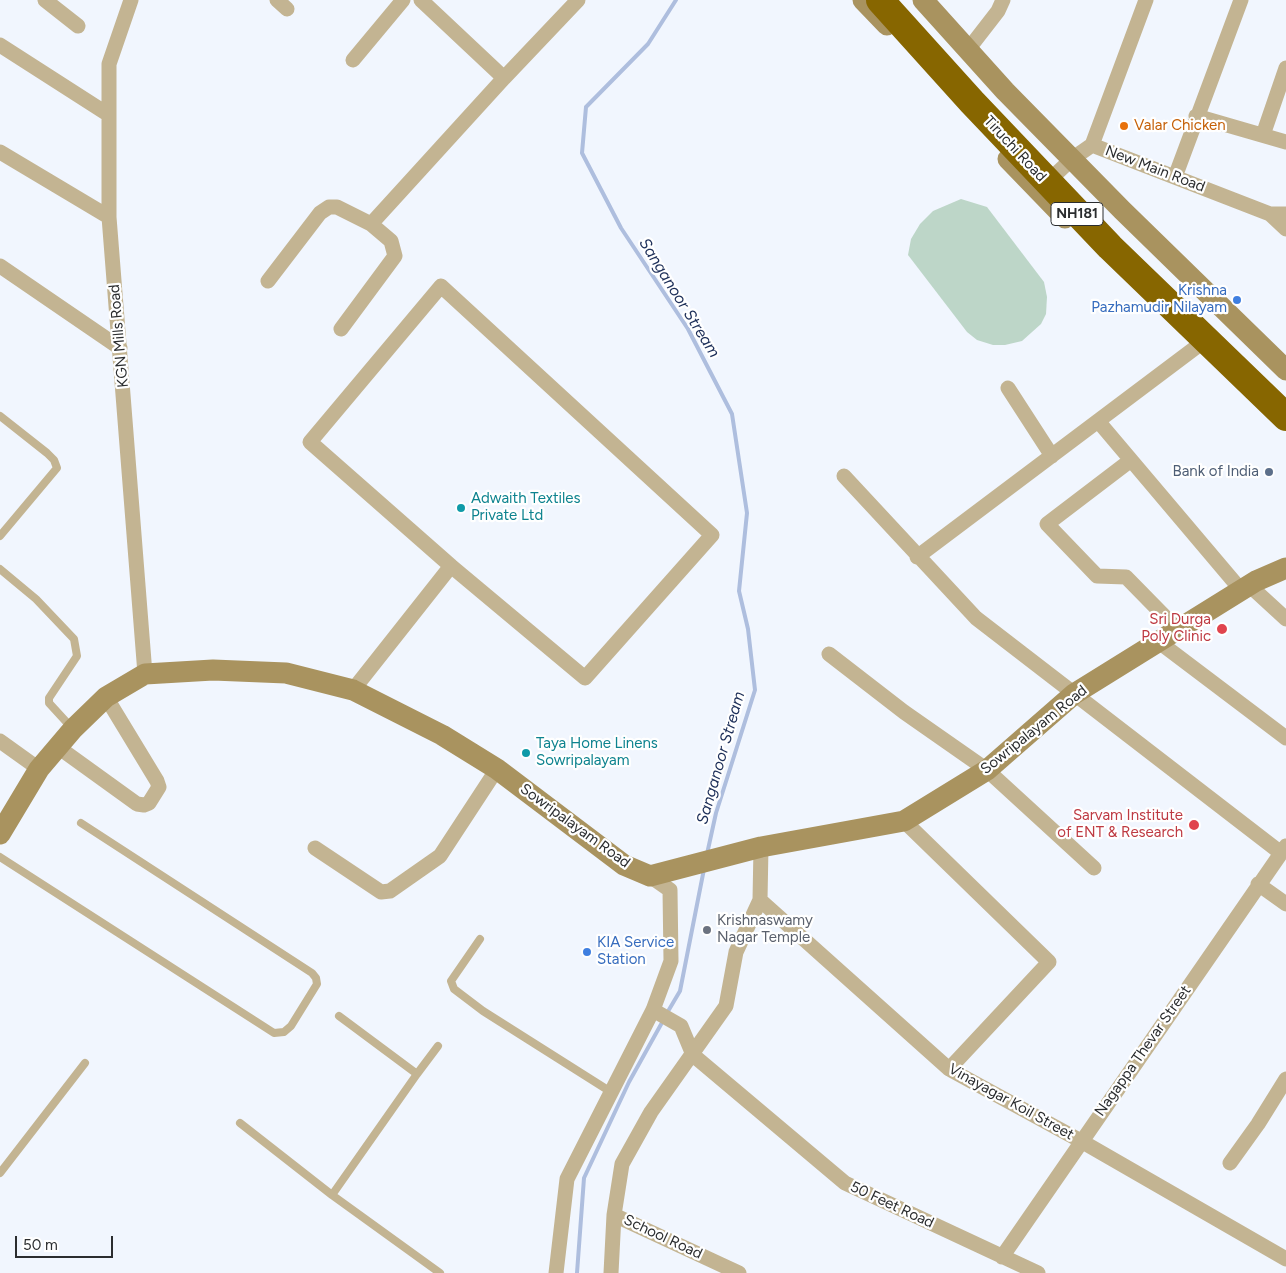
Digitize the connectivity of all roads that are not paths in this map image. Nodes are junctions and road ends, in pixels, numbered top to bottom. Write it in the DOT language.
graph roads {
  1 [pos="45,0"];
  2 [pos="131,0"];
  3 [pos="403,0"];
  4 [pos="421,0"];
  5 [pos="863,0"];
  6 [pos="880,0"];
  7 [pos="903,0"];
  8 [pos="923,0"];
  9 [pos="1003,0"];
  10 [pos="1146,0"];
  11 [pos="1241,0"];
  12 [pos="572,2"];
  13 [pos="78,26"];
  14 [pos="0,45"];
  15 [pos="967,50"];
  16 [pos="353,60"];
  17 [pos="1285,73"];
  18 [pos="504,78"];
  19 [pos="109,115"];
  20 [pos="1196,116"];
  21 [pos="1263,135"];
  22 [pos="1286,142"];
  23 [pos="1092,145"];
  24 [pos="0,152"];
  25 [pos="1072,159"];
  26 [pos="1175,177"];
  27 [pos="1038,192"];
  28 [pos="1270,214"];
  29 [pos="1286,214"];
  30 [pos="109,217"];
  31 [pos="372,224"];
  32 [pos="1286,229"];
  33 [pos="0,266"];
  34 [pos="268,281"];
  35 [pos="341,329"];
  36 [pos="1199,345"];
  37 [pos="120,348"];
  38 [pos="1286,370"];
  39 [pos="1008,388"];
  40 [pos="1286,394"];
  41 [pos="0,416"];
  42 [pos="1286,417"];
  43 [pos="1098,421"];
  44 [pos="1286,428"];
  45 [pos="1052,456"];
  46 [pos="1131,460"];
  47 [pos="844,476"];
  48 [pos="0,536"];
  49 [pos="917,557"];
  50 [pos="451,566"];
  51 [pos="1286,568"];
  52 [pos="0,569"];
  53 [pos="1245,588"];
  54 [pos="1286,619"];
  55 [pos="1178,630"];
  56 [pos="1159,642"];
  57 [pos="829,654"];
  58 [pos="145,674"];
  59 [pos="353,690"];
  60 [pos="1074,694"];
  61 [pos="106,697"];
  62 [pos="73,729"];
  63 [pos="1286,738"];
  64 [pos="0,741"];
  65 [pos="58,747"];
  66 [pos="39,769"];
  67 [pos="497,769"];
  68 [pos="987,770"];
  69 [pos="904,821"];
  70 [pos="81,823"];
  71 [pos="0,834"];
  72 [pos="761,847"];
  73 [pos="315,848"];
  74 [pos="1283,849"];
  75 [pos="0,857"];
  76 [pos="1094,868"];
  77 [pos="650,876"];
  78 [pos="1258,884"];
  79 [pos="760,900"];
  80 [pos="1286,904"];
  81 [pos="480,939"];
  82 [pos="653,1010"];
  83 [pos="339,1016"];
  84 [pos="438,1046"];
  85 [pos="693,1055"];
  86 [pos="85,1063"];
  87 [pos="949,1069"];
  88 [pos="418,1074"];
  89 [pos="1284,1085"];
  90 [pos="611,1092"];
  91 [pos="240,1122"];
  92 [pos="1081,1141"];
  93 [pos="1230,1163"];
  94 [pos="0,1173"];
  95 [pos="332,1195"];
  96 [pos="614,1214"];
  97 [pos="1002,1257"];
  98 [pos="1286,1259"];
  99 [pos="440,1273"];
  100 [pos="556,1273"];
  101 [pos="611,1273"];
  102 [pos="739,1273"];
  103 [pos="1038,1273"];
  1 -- 13 [label="street"];
  2 -- 19 [label="street, KGN Mills Road"];
  3 -- 16 [label="street"];
  4 -- 18 [label="street"];
  5 -- 27 [label="street"];
  6 -- 42 [label="highway, Tiruchi Road / NH181, bridge"];
  7 -- 40 [label="highway, Tiruchi Road / NH181"];
  8 -- 15 [label="street"];
  9 -- 15 [label="street"];
  10 -- 23 [label="street"];
  11 -- 20 [label="street"];
  12 -- 18 [label="street"];
  14 -- 19 [label="street"];
  15 -- 25 [label="street"];
  17 -- 21 [label="street"];
  18 -- 31 [label="street"];
  19 -- 30 [label="street, KGN Mills Road"];
  20 -- 21 [label="street"];
  20 -- 26 [label="street"];
  21 -- 22 [label="street"];
  23 -- 25 [label="street, New Main Road"];
  23 -- 26 [label="street, New Main Road"];
  24 -- 30 [label="street"];
  25 -- 27 [label="street, New Main Road"];
  25 -- 38 [label="street"];
  26 -- 28 [label="street, New Main Road"];
  27 -- 36 [label="street"];
  28 -- 29 [label="street, New Main Road"];
  28 -- 32 [label="street"];
  30 -- 37 [label="street, KGN Mills Road"];
  31 -- 34 [label="street"];
  31 -- 35 [label="street"];
  33 -- 37 [label="street"];
  36 -- 43 [label="street"];
  36 -- 44 [label="street"];
  37 -- 58 [label="street, KGN Mills Road"];
  39 -- 45 [label="street"];
  41 -- 48 [label="lane"];
  43 -- 45 [label="street"];
  43 -- 46 [label="street"];
  45 -- 49 [label="street"];
  46 -- 53 [label="street"];
  46 -- 55 [label="street"];
  47 -- 49 [label="street"];
  49 -- 60 [label="street"];
  50 -- 50 [label="street"];
  50 -- 59 [label="street"];
  51 -- 53 [label="street, Sowripalayam Road"];
  52 -- 62 [label="lane"];
  53 -- 54 [label="street"];
  53 -- 55 [label="street, Sowripalayam Road"];
  55 -- 56 [label="street, Sowripalayam Road"];
  56 -- 60 [label="street, Sowripalayam Road"];
  56 -- 63 [label="street"];
  57 -- 68 [label="street"];
  58 -- 59 [label="street, Sowripalayam Road"];
  58 -- 61 [label="street, Sowripalayam Road"];
  59 -- 67 [label="street, Sowripalayam Road"];
  60 -- 68 [label="street, Sowripalayam Road"];
  60 -- 74 [label="street"];
  61 -- 62 [label="street, Sowripalayam Road"];
  61 -- 65 [label="street"];
  62 -- 65 [label="street, Sowripalayam Road"];
  64 -- 66 [label="street"];
  65 -- 66 [label="street, Sowripalayam Road"];
  66 -- 71 [label="street, Sowripalayam Road"];
  67 -- 73 [label="street"];
  67 -- 77 [label="street, Sowripalayam Road"];
  68 -- 69 [label="street, Sowripalayam Road"];
  68 -- 76 [label="street"];
  69 -- 72 [label="street, Sowripalayam Road"];
  69 -- 87 [label="street"];
  70 -- 75 [label="lane"];
  72 -- 77 [label="street, Sowripalayam Road"];
  72 -- 79 [label="street"];
  74 -- 78 [label="street, Nagappa Thevar Street"];
  77 -- 82 [label="street"];
  78 -- 80 [label="street"];
  78 -- 92 [label="street, Nagappa Thevar Street"];
  79 -- 85 [label="street"];
  79 -- 87 [label="street, Vinayagar Koil Street"];
  81 -- 90 [label="lane"];
  82 -- 85 [label="street"];
  82 -- 90 [label="street"];
  83 -- 88 [label="lane"];
  84 -- 88 [label="lane"];
  85 -- 96 [label="street"];
  85 -- 97 [label="street, 50 Feet Road"];
  86 -- 94 [label="lane"];
  87 -- 92 [label="street, Vinayagar Koil Street"];
  88 -- 95 [label="lane"];
  89 -- 93 [label="street"];
  90 -- 100 [label="street"];
  91 -- 95 [label="lane"];
  92 -- 97 [label="street, Nagappa Thevar Street"];
  92 -- 98 [label="street, Vinayagar Koil Street"];
  95 -- 99 [label="lane"];
  96 -- 101 [label="street"];
  96 -- 102 [label="street, School Road"];
  97 -- 103 [label="street, 50 Feet Road"];
}
